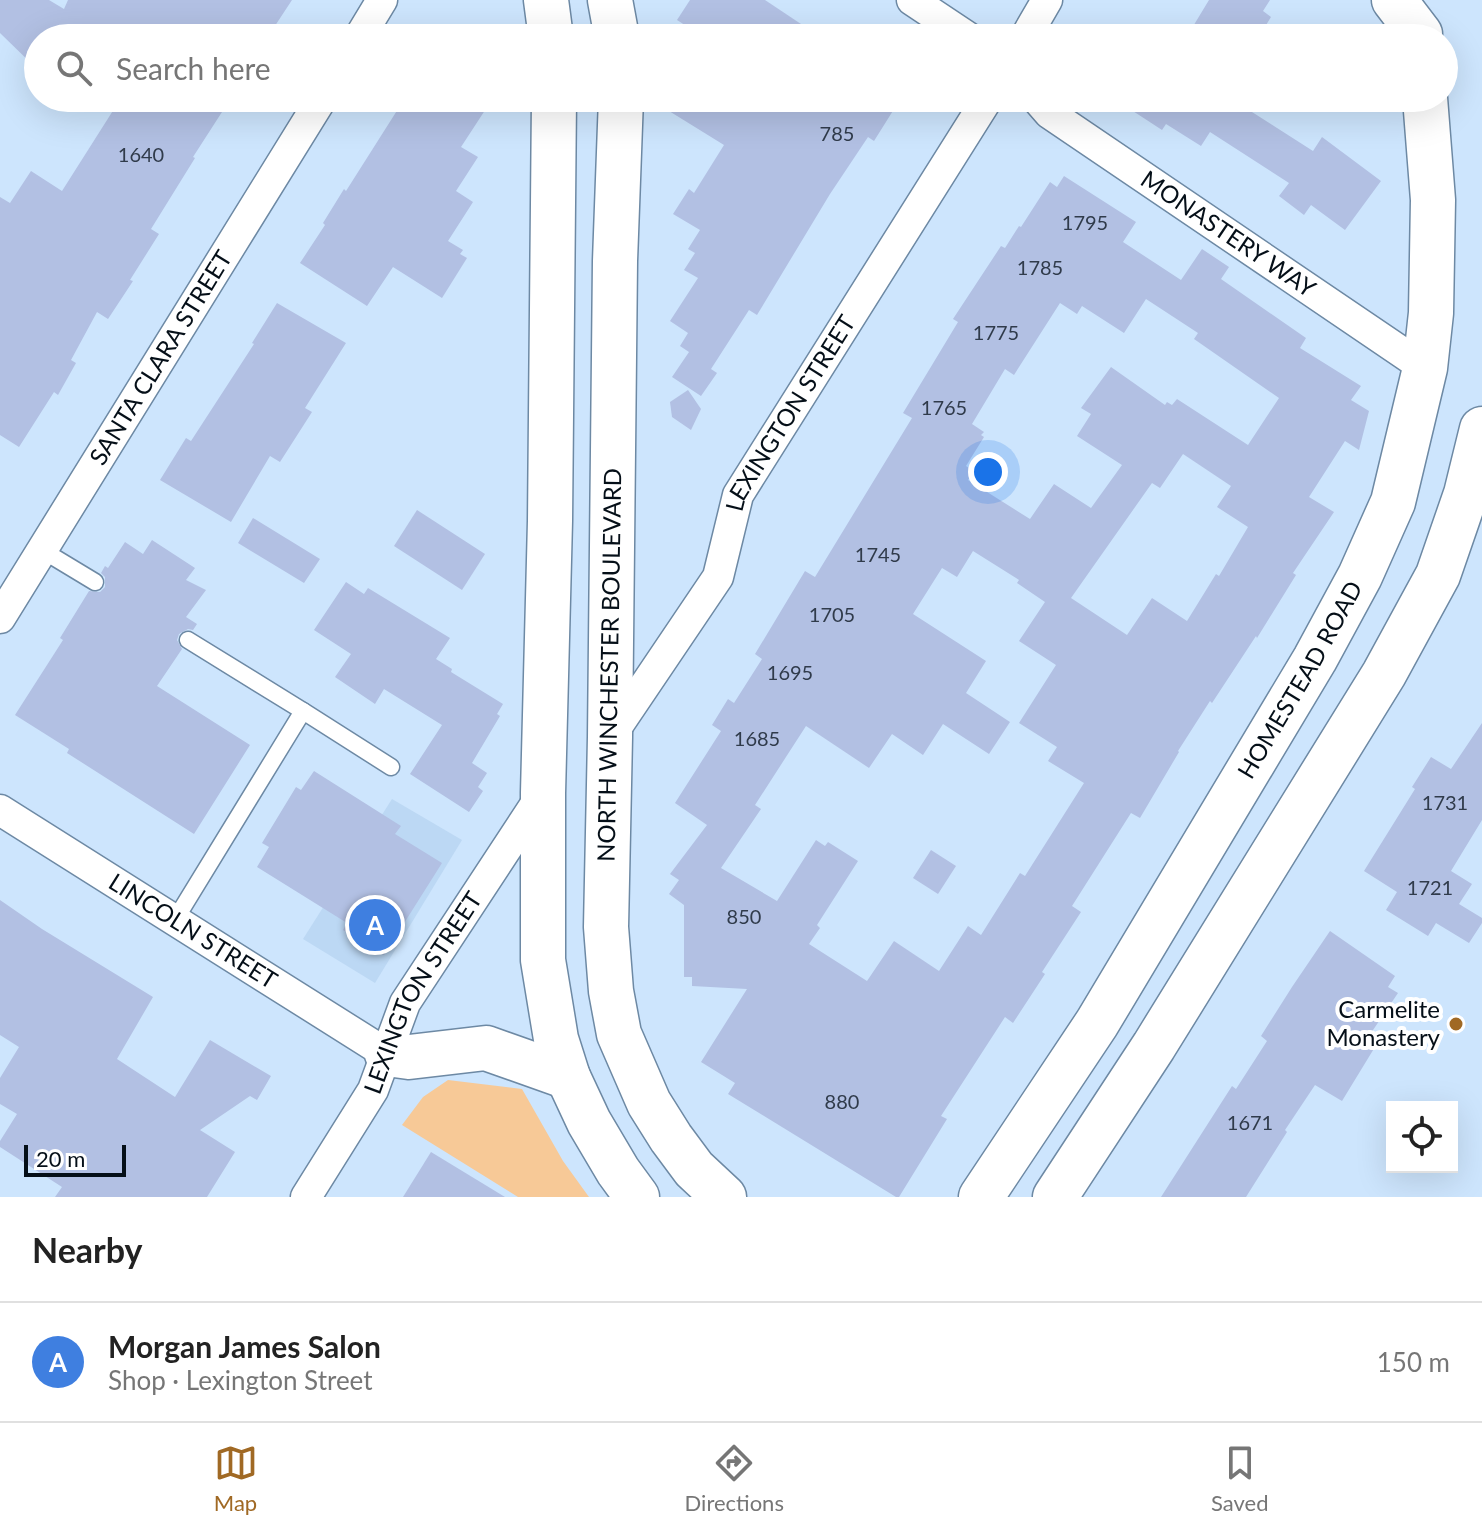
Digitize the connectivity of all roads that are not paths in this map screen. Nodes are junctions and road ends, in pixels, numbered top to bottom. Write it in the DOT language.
graph roads {
  1 [pos="382,0"];
  2 [pos="546,0"];
  3 [pos="610,0"];
  4 [pos="912,0"];
  5 [pos="1047,0"];
  6 [pos="1394,0"];
  7 [pos="367,24"];
  8 [pos="549,24"];
  9 [pos="614,24"];
  10 [pos="948,24"];
  11 [pos="1033,24"];
  12 [pos="1419,24"];
  13 [pos="313,112"];
  14 [pos="554,112"];
  15 [pos="620,112"];
  16 [pos="979,112"];
  17 [pos="1048,112"];
  18 [pos="1426,112"];
  19 [pos="1425,368"];
  20 [pos="1482,429"];
  21 [pos="42,550"];
  22 [pos="95,582"];
  23 [pos="0,618"];
  24 [pos="188,640"];
  25 [pos="303,711"];
  26 [pos="610,737"];
  27 [pos="391,767"];
  28 [pos="543,793"];
  29 [pos="0,810"];
  30 [pos="175,920"];
  31 [pos="387,1054"];
  32 [pos="568,1077"];
  33 [pos="306,1197"];
  34 [pos="637,1197"];
  35 [pos="724,1197"];
  36 [pos="981,1197"];
  37 [pos="1055,1197"];
  1 -- 7 [label="street"];
  2 -- 8 [label="main road"];
  3 -- 9 [label="main road"];
  4 -- 10 [label="street"];
  5 -- 11 [label="street"];
  6 -- 12 [label="main road"];
  13 -- 21 [label="street, SANTA CLARA STREET"];
  14 -- 28 [label="main road"];
  15 -- 26 [label="main road, NORTH WINCHESTER BOULEVARD"];
  16 -- 26 [label="street, LEXINGTON STREET"];
  17 -- 19 [label="street, MONASTERY WAY"];
  18 -- 19 [label="main road, HOMESTEAD ROAD"];
  19 -- 36 [label="main road, HOMESTEAD ROAD"];
  20 -- 37 [label="main road"];
  21 -- 22 [label="lane"];
  21 -- 23 [label="street, SANTA CLARA STREET"];
  24 -- 25 [label="lane"];
  25 -- 27 [label="lane"];
  25 -- 30 [label="lane"];
  26 -- 35 [label="main road, NORTH WINCHESTER BOULEVARD"];
  28 -- 31 [label="street, LEXINGTON STREET"];
  28 -- 32 [label="main road"];
  29 -- 30 [label="street, LINCOLN STREET"];
  30 -- 31 [label="street, LINCOLN STREET"];
  31 -- 32 [label="main road"];
  31 -- 33 [label="street, LEXINGTON STREET"];
  32 -- 34 [label="main road"];
}
